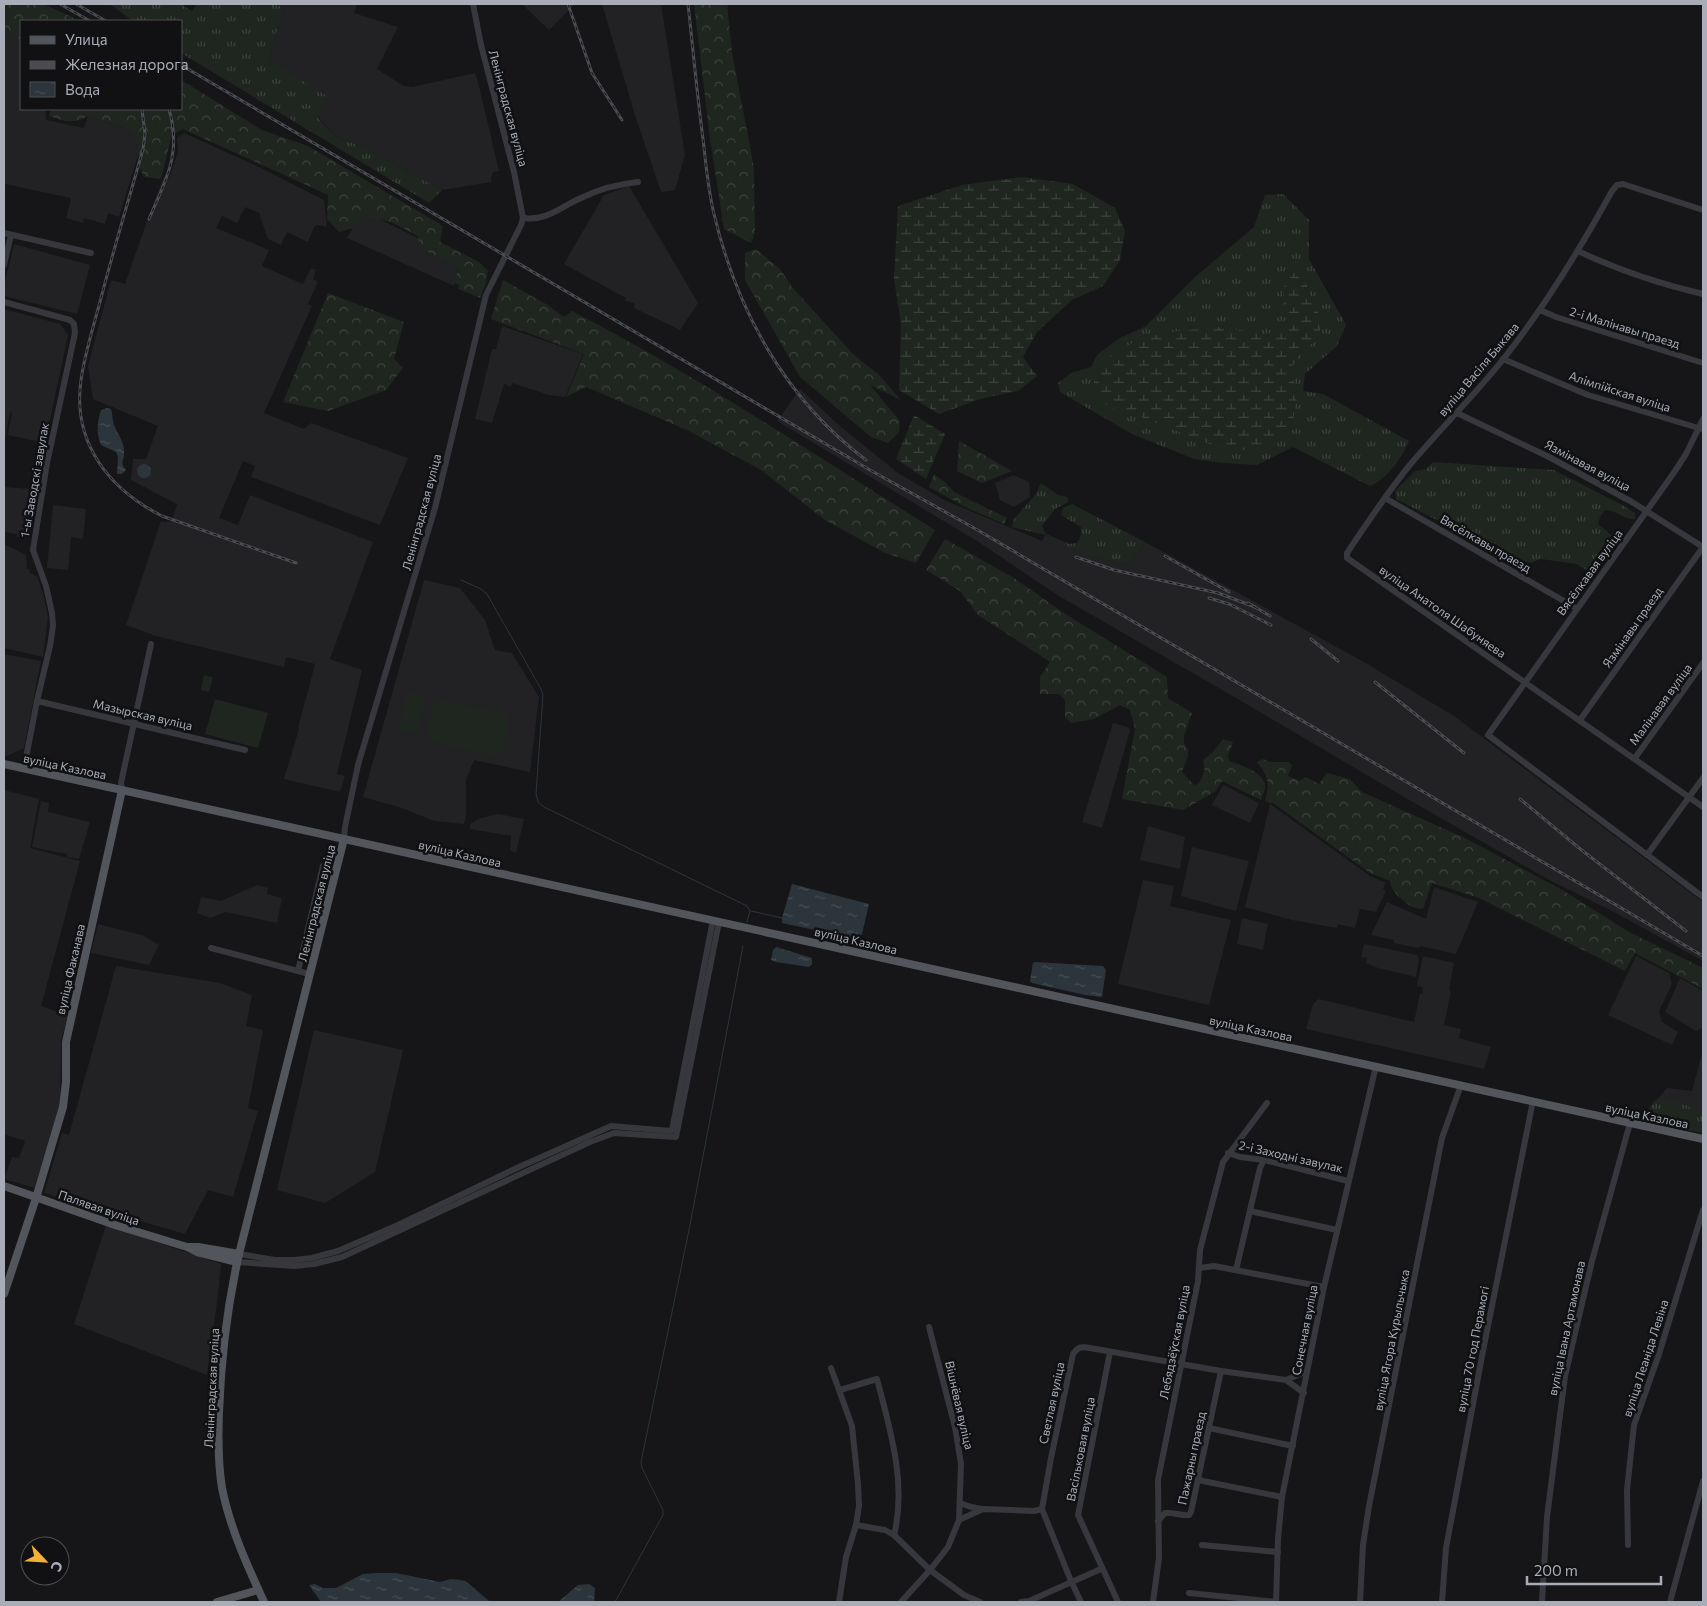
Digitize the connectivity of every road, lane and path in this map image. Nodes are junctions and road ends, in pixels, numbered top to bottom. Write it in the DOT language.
graph roads {
  1 [pos="473,4"];
  2 [pos="638,182"];
  3 [pos="1703,210"];
  4 [pos="523,218"];
  5 [pos="7,234"];
  6 [pos="1578,251"];
  7 [pos="91,253"];
  8 [pos="4,265"];
  9 [pos="1703,294"];
  10 [pos="4,302"];
  11 [pos="1540,310"];
  12 [pos="1503,359"];
  13 [pos="1703,363"];
  14 [pos="1457,413"];
  15 [pos="1703,419"];
  16 [pos="1701,428"];
  17 [pos="1385,498"];
  18 [pos="1647,510"];
  19 [pos="1703,547"];
  20 [pos="1347,558"];
  21 [pos="1576,608"];
  22 [pos="151,644"];
  23 [pos="1703,662"];
  24 [pos="1525,682"];
  25 [pos="37,701"];
  26 [pos="1580,720"];
  27 [pos="135,724"];
  28 [pos="245,750"];
  29 [pos="1635,758"];
  30 [pos="4,764"];
  31 [pos="24,768"];
  32 [pos="1703,778"];
  33 [pos="122,790"];
  34 [pos="1689,798"];
  35 [pos="1703,807"];
  36 [pos="344,838"];
  37 [pos="1647,855"];
  38 [pos="323,866"];
  39 [pos="1703,897"];
  40 [pos="716,921"];
  41 [pos="211,948"];
  42 [pos="298,971"];
  43 [pos="309,974"];
  44 [pos="1376,1066"];
  45 [pos="1461,1085"];
  46 [pos="1533,1101"];
  47 [pos="1267,1103"];
  48 [pos="1630,1123"];
  49 [pos="1703,1139"];
  50 [pos="1228,1153"];
  51 [pos="1264,1160"];
  52 [pos="1348,1181"];
  53 [pos="4,1186"];
  54 [pos="36,1198"];
  55 [pos="1703,1210"];
  56 [pos="1250,1211"];
  57 [pos="1337,1230"];
  58 [pos="238,1258"];
  59 [pos="1199,1268"];
  60 [pos="1236,1270"];
  61 [pos="1324,1287"];
  62 [pos="4,1294"];
  63 [pos="929,1327"];
  64 [pos="1110,1352"];
  65 [pos="1181,1364"];
  66 [pos="831,1368"];
  67 [pos="1221,1371"];
  68 [pos="1307,1371"];
  69 [pos="1286,1380"];
  70 [pos="840,1390"];
  71 [pos="1304,1393"];
  72 [pos="1208,1428"];
  73 [pos="1293,1446"];
  74 [pos="1198,1480"];
  75 [pos="1703,1482"];
  76 [pos="1282,1497"];
  77 [pos="960,1502"];
  78 [pos="983,1509"];
  79 [pos="1042,1509"];
  80 [pos="959,1520"];
  81 [pos="1158,1521"];
  82 [pos="856,1526"];
  83 [pos="894,1536"];
  84 [pos="1202,1545"];
  85 [pos="1628,1545"];
  86 [pos="1278,1552"];
  87 [pos="1101,1569"];
  88 [pos="930,1570"];
  89 [pos="1071,1582"];
  90 [pos="258,1590"];
  91 [pos="1189,1593"];
  92 [pos="217,1602"];
  93 [pos="264,1602"];
  94 [pos="839,1602"];
  95 [pos="902,1602"];
  96 [pos="980,1602"];
  97 [pos="1021,1602"];
  98 [pos="1081,1602"];
  99 [pos="1118,1602"];
  100 [pos="1153,1602"];
  101 [pos="1276,1602"];
  102 [pos="1360,1602"];
  103 [pos="1442,1602"];
  104 [pos="1542,1602"];
  105 [pos="1670,1602"];
  1 -- 4 [label="street, Ленінградская вуліца"];
  2 -- 4 [label="street"];
  3 -- 6 [label="street, вуліца Васіля Быкава"];
  4 -- 36 [label="street, Ленінградская вуліца"];
  5 -- 7 [label="street"];
  5 -- 8 [label="street"];
  6 -- 9 [label="street"];
  6 -- 11 [label="street, вуліца Васіля Быкава"];
  10 -- 25 [label="street, 1-ы Заводскі завулак"];
  11 -- 12 [label="street, вуліца Васіля Быкава"];
  11 -- 13 [label="street, 2-і Малінавы праезд"];
  12 -- 14 [label="street, вуліца Васіля Быкава"];
  12 -- 16 [label="street, Алімпійская вуліца"];
  14 -- 17 [label="street, вуліца Васіля Быкава"];
  14 -- 18 [label="street, Язмінавая вуліца"];
  15 -- 16 [label="street, Вясёлкавая вуліца"];
  16 -- 18 [label="street, Вясёлкавая вуліца"];
  17 -- 20 [label="street, вуліца Васіля Быкава"];
  17 -- 21 [label="street, Вясёлкавы праезд"];
  18 -- 19 [label="street, Язмінавая вуліца"];
  18 -- 21 [label="street, Вясёлкавая вуліца"];
  19 -- 26 [label="street, Язмінавы праезд"];
  20 -- 24 [label="street, вуліца Анатоля Шабуняева"];
  21 -- 24 [label="street, Вясёлкавая вуліца"];
  22 -- 27 [label="street, вуліца Факанава"];
  23 -- 29 [label="street, Малінавая вуліца"];
  24 -- 26 [label="street, вуліца Анатоля Шабуняева"];
  24 -- 37 [label="street, Вясёлкавая вуліца"];
  25 -- 27 [label="street, Мазырская вуліца"];
  25 -- 31 [label="street, 1-ы Заводскі завулак"];
  26 -- 29 [label="street, вуліца Анатоля Шабуняева"];
  27 -- 28 [label="street, Мазырская вуліца"];
  27 -- 33 [label="street, вуліца Факанава"];
  29 -- 34 [label="street, вуліца Анатоля Шабуняева"];
  30 -- 31 [label="main road, вуліца Казлова"];
  31 -- 33 [label="main road, вуліца Казлова"];
  32 -- 34 [label="street"];
  33 -- 36 [label="main road, вуліца Казлова"];
  33 -- 54 [label="main road, вуліца Факанава"];
  34 -- 35 [label="street, вуліца Анатоля Шабуняева"];
  34 -- 37 [label="street"];
  36 -- 40 [label="main road, вуліца Казлова"];
  36 -- 43 [label="main road, Ленінградская вуліца"];
  37 -- 39 [label="street"];
  38 -- 42 [label="street"];
  40 -- 44 [label="main road, вуліца Казлова"];
  40 -- 58 [label="street"];
  41 -- 42 [label="street"];
  42 -- 43 [label="street"];
  43 -- 58 [label="main road, Ленінградская вуліца"];
  44 -- 45 [label="main road, вуліца Казлова"];
  44 -- 52 [label="street, Сонечная вуліца"];
  45 -- 46 [label="main road, вуліца Казлова"];
  45 -- 102 [label="street, вуліца Ягора Курыльчыка"];
  46 -- 48 [label="main road, вуліца Казлова"];
  46 -- 103 [label="street, вуліца 70 год Перамогі"];
  47 -- 50 [label="street, Лебядзёўская вуліца"];
  48 -- 49 [label="main road, вуліца Казлова"];
  48 -- 104 [label="street, вуліца Івана Артамонава"];
  50 -- 51 [label="street, 2-і Заходні завулак"];
  50 -- 59 [label="street, Лебядзёўская вуліца"];
  51 -- 52 [label="street, 2-і Заходні завулак"];
  51 -- 56 [label="street"];
  52 -- 57 [label="street, Сонечная вуліца"];
  53 -- 54 [label="main road, Палявая вуліца"];
  54 -- 58 [label="main road, Палявая вуліца"];
  54 -- 62 [label="main road, вуліца Факанава"];
  55 -- 85 [label="street, вуліца Леаніда Левіна"];
  56 -- 57 [label="street"];
  56 -- 60 [label="street"];
  57 -- 61 [label="street, Сонечная вуліца"];
  58 -- 90 [label="main road, Ленінградская вуліца"];
  59 -- 60 [label="street"];
  59 -- 65 [label="street, Лебядзёўская вуліца"];
  60 -- 61 [label="street"];
  61 -- 68 [label="street, Сонечная вуліца"];
  63 -- 77 [label="street, Вішнёвая вуліца"];
  64 -- 65 [label="street, Светлая вуліца"];
  64 -- 79 [label="street, Светлая вуліца"];
  64 -- 87 [label="street, Васільковая вуліца"];
  65 -- 67 [label="street, Светлая вуліца"];
  65 -- 81 [label="street, Лебядзёўская вуліца"];
  66 -- 70 [label="street"];
  67 -- 69 [label="street, Светлая вуліца"];
  67 -- 72 [label="street, Пажарны праезд"];
  68 -- 69 [label="street"];
  68 -- 71 [label="street, Сонечная вуліца"];
  69 -- 71 [label="street"];
  70 -- 82 [label="street"];
  70 -- 83 [label="street"];
  71 -- 73 [label="street, Сонечная вуліца"];
  72 -- 73 [label="street"];
  72 -- 74 [label="street, Пажарны праезд"];
  73 -- 76 [label="street, Сонечная вуліца"];
  74 -- 76 [label="street"];
  74 -- 81 [label="street, Пажарны праезд"];
  75 -- 105 [label="street"];
  76 -- 86 [label="street, Сонечная вуліца"];
  77 -- 78 [label="street"];
  77 -- 80 [label="street, Вішнёвая вуліца"];
  78 -- 79 [label="street"];
  78 -- 80 [label="street"];
  79 -- 89 [label="street"];
  80 -- 88 [label="street, Вішнёвая вуліца"];
  81 -- 100 [label="street, Лебядзёўская вуліца"];
  82 -- 83 [label="street"];
  82 -- 94 [label="street"];
  83 -- 88 [label="street"];
  84 -- 86 [label="street"];
  86 -- 101 [label="street, Сонечная вуліца"];
  87 -- 89 [label="street"];
  87 -- 99 [label="street, Васільковая вуліца"];
  88 -- 95 [label="street, Вішнёвая вуліца"];
  88 -- 96 [label="street"];
  89 -- 97 [label="street"];
  89 -- 98 [label="street"];
  90 -- 92 [label="main road"];
  90 -- 93 [label="main road, Ленінградская вуліца"];
  91 -- 101 [label="street"];
}
